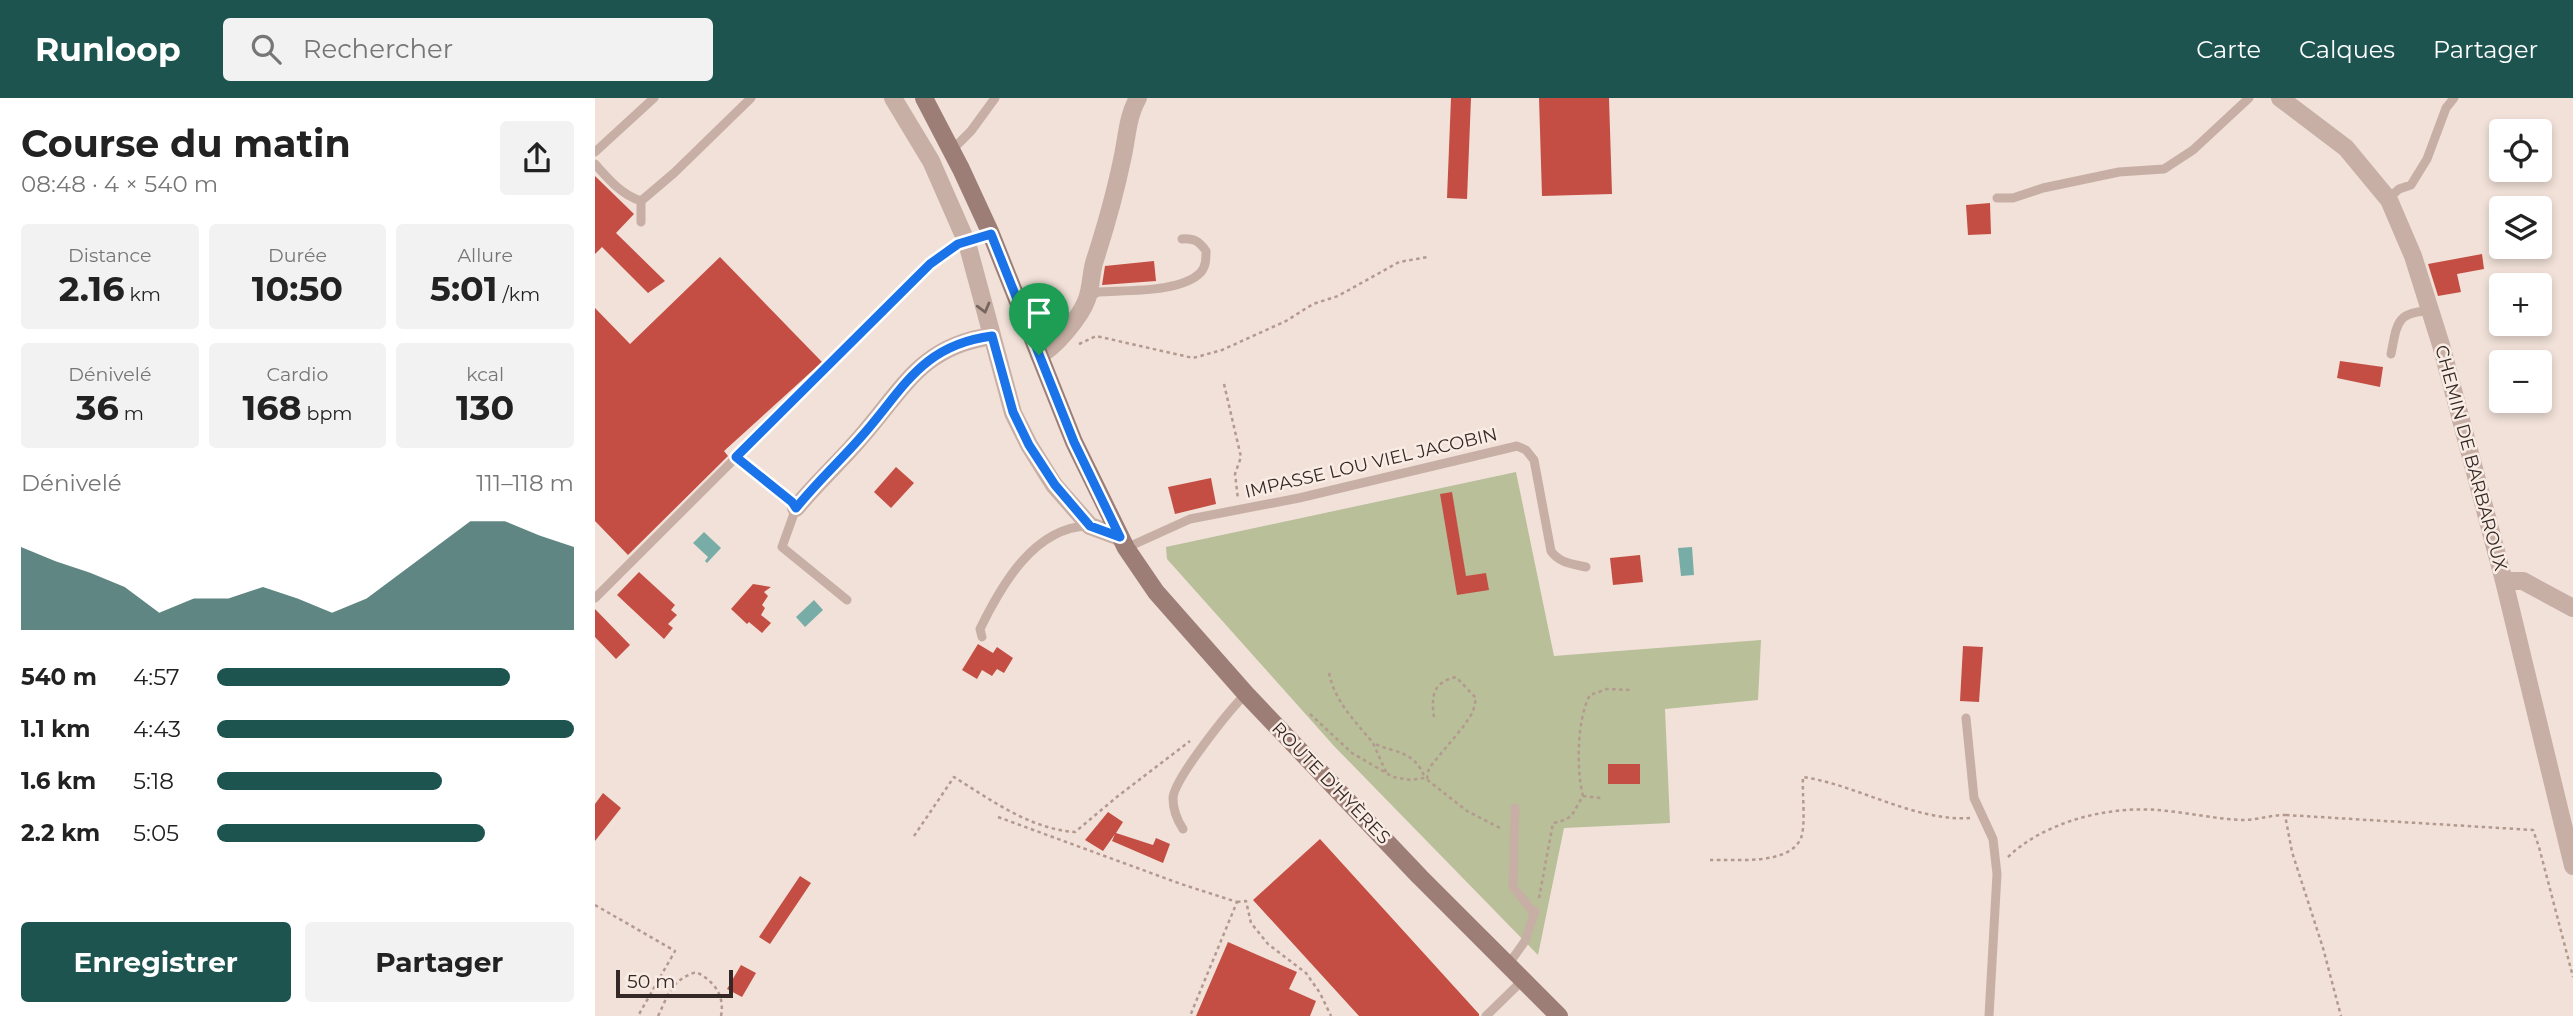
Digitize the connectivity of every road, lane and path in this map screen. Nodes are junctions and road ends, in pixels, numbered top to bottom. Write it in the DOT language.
graph roads {
  1 [pos="653,98"];
  2 [pos="751,98"];
  3 [pos="893,98"];
  4 [pos="924,98"];
  5 [pos="995,98"];
  6 [pos="1138,98"];
  7 [pos="2249,98"];
  8 [pos="2280,98"];
  9 [pos="2454,98"];
  10 [pos="951,150"];
  11 [pos="595,151"];
  12 [pos="595,164"];
  13 [pos="1997,198"];
  14 [pos="2388,199"];
  15 [pos="641,201"];
  16 [pos="641,222"];
  17 [pos="991,234"];
  18 [pos="1182,239"];
  19 [pos="967,243"];
  20 [pos="1428,257"];
  21 [pos="1088,298"];
  22 [pos="2431,311"];
  23 [pos="992,336"];
  24 [pos="1072,347"];
  25 [pos="2391,354"];
  26 [pos="1039,355"];
  27 [pos="1224,384"];
  28 [pos="736,457"];
  29 [pos="796,508"];
  30 [pos="1241,509"];
  31 [pos="1090,526"];
  32 [pos="1123,543"];
  33 [pos="1586,567"];
  34 [pos="2504,581"];
  35 [pos="595,598"];
  36 [pos="847,600"];
  37 [pos="2573,608"];
  38 [pos="982,637"];
  39 [pos="1329,673"];
  40 [pos="1630,690"];
  41 [pos="1246,694"];
  42 [pos="1310,714"];
  43 [pos="1434,717"];
  44 [pos="1966,718"];
  45 [pos="1193,738"];
  46 [pos="1373,743"];
  47 [pos="1386,773"];
  48 [pos="1426,778"];
  49 [pos="1583,796"];
  50 [pos="1601,798"];
  51 [pos="1515,808"];
  52 [pos="2285,815"];
  53 [pos="997,817"];
  54 [pos="1981,817"];
  55 [pos="1183,829"];
  56 [pos="914,836"];
  57 [pos="1514,836"];
  58 [pos="1710,860"];
  59 [pos="2573,866"];
  60 [pos="1997,874"];
  61 [pos="1237,902"];
  62 [pos="595,905"];
  63 [pos="1534,912"];
  64 [pos="1508,965"];
  65 [pos="2573,977"];
  66 [pos="1523,980"];
  67 [pos="638,1016"];
  68 [pos="658,1016"];
  69 [pos="721,1016"];
  70 [pos="1190,1016"];
  71 [pos="1331,1016"];
  72 [pos="1486,1016"];
  73 [pos="1559,1016"];
  74 [pos="1989,1016"];
  75 [pos="2341,1016"];
  1 -- 11 [label="lane"];
  2 -- 15 [label="lane"];
  3 -- 19 [label="street"];
  4 -- 10 [label="main road, ROUTE D'HYÈRES"];
  5 -- 10 [label="lane"];
  6 -- 21 [label="street"];
  7 -- 13 [label="lane"];
  8 -- 14 [label="street, CHEMIN DE BARBAROUX"];
  9 -- 14 [label="lane"];
  10 -- 17 [label="main road, ROUTE D'HYÈRES"];
  12 -- 15 [label="lane"];
  14 -- 22 [label="street, CHEMIN DE BARBAROUX"];
  15 -- 16 [label="lane"];
  17 -- 19 [label="lane"];
  17 -- 26 [label="main road, ROUTE D'HYÈRES"];
  18 -- 21 [label="lane"];
  19 -- 23 [label="street, one-way"];
  19 -- 28 [label="lane"];
  20 -- 24 [label="path"];
  21 -- 26 [label="street"];
  22 -- 25 [label="lane"];
  22 -- 34 [label="street, CHEMIN DE BARBAROUX"];
  23 -- 29 [label="street"];
  23 -- 31 [label="street"];
  26 -- 32 [label="main road, ROUTE D'HYÈRES"];
  27 -- 30 [label="path"];
  28 -- 29 [label="lane"];
  28 -- 35 [label="lane"];
  29 -- 36 [label="lane"];
  30 -- 32 [label="lane, IMPASSE LOU VIEL JACOBIN"];
  30 -- 33 [label="lane, IMPASSE LOU VIEL JACOBIN"];
  31 -- 32 [label="street"];
  31 -- 38 [label="lane"];
  32 -- 41 [label="main road, ROUTE D'HYÈRES"];
  34 -- 37 [label="street"];
  34 -- 59 [label="street, CHEMIN DE BARBAROUX"];
  39 -- 46 [label="path"];
  40 -- 49 [label="path"];
  41 -- 55 [label="lane"];
  41 -- 64 [label="main road, ROUTE D'HYÈRES"];
  42 -- 47 [label="path"];
  43 -- 48 [label="path"];
  44 -- 54 [label="lane"];
  45 -- 56 [label="path"];
  46 -- 47 [label="path"];
  46 -- 48 [label="path"];
  47 -- 48 [label="path"];
  48 -- 57 [label="path"];
  49 -- 50 [label="path"];
  49 -- 63 [label="path"];
  51 -- 57 [label="lane"];
  52 -- 60 [label="path"];
  52 -- 65 [label="path"];
  52 -- 75 [label="path"];
  53 -- 61 [label="path"];
  54 -- 58 [label="path"];
  54 -- 60 [label="lane"];
  57 -- 63 [label="lane"];
  60 -- 74 [label="lane"];
  61 -- 70 [label="path"];
  61 -- 71 [label="path"];
  62 -- 67 [label="path"];
  63 -- 64 [label="lane"];
  64 -- 66 [label="main road, ROUTE D'HYÈRES"];
  66 -- 72 [label="lane"];
  66 -- 73 [label="main road, ROUTE D'HYÈRES"];
  68 -- 69 [label="path"];
}
